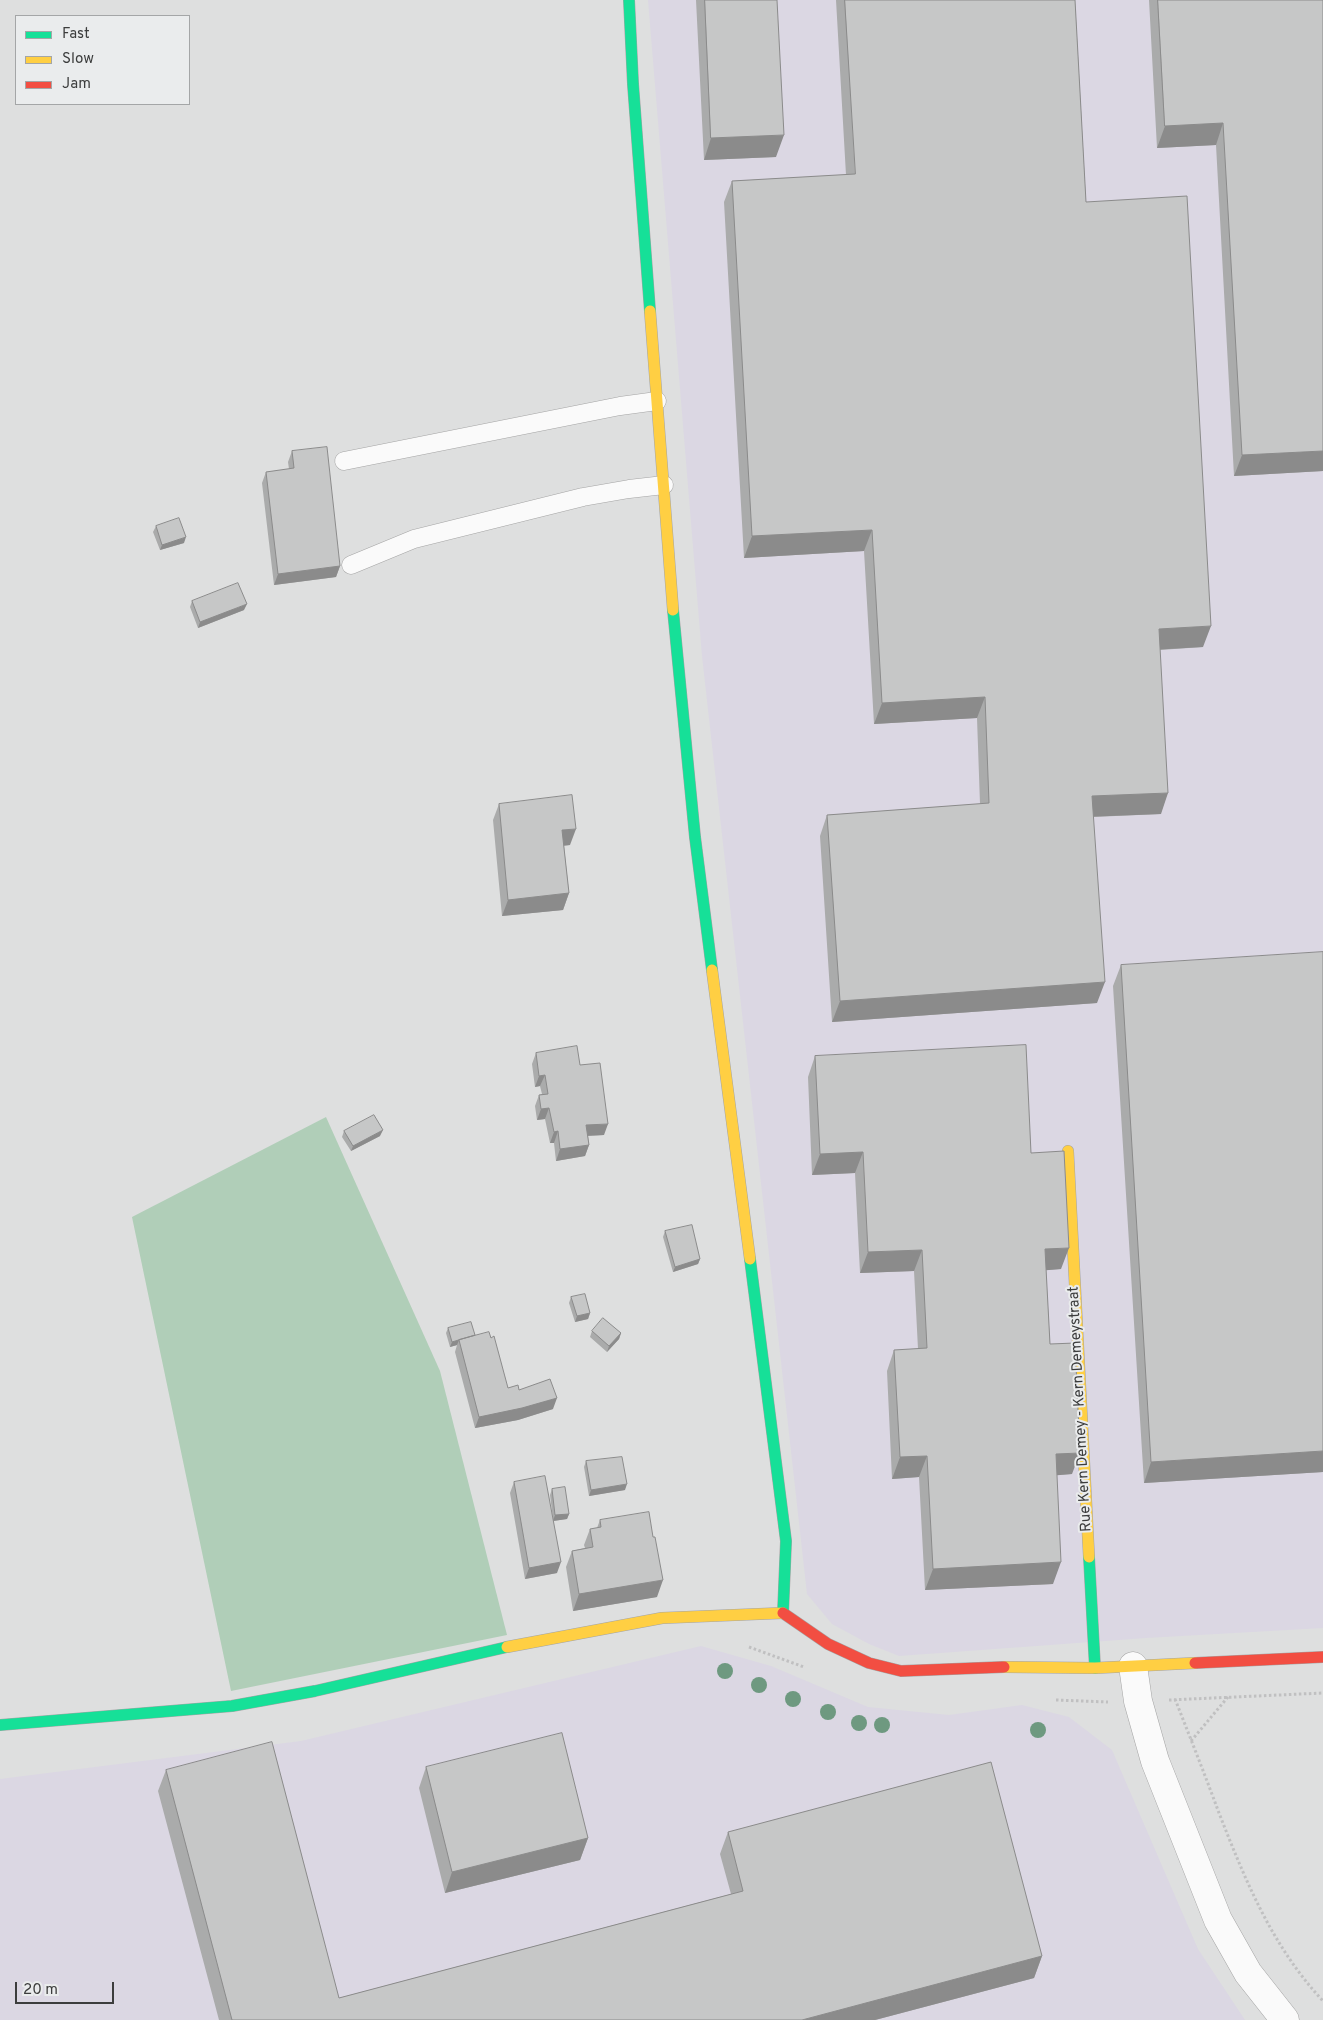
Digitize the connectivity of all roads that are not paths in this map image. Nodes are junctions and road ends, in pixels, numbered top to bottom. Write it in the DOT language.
graph roads {
  1 [pos="629,0"];
  2 [pos="657,401"];
  3 [pos="344,461"];
  4 [pos="664,485"];
  5 [pos="351,565"];
  6 [pos="1068,1151"];
  7 [pos="783,1613"];
  8 [pos="1323,1657"];
  9 [pos="1133,1666"];
  10 [pos="1095,1668"];
  11 [pos="0,1724"];
  12 [pos="1284,2020"];
  1 -- 2 [label="street"];
  2 -- 3 [label="lane"];
  2 -- 4 [label="street"];
  4 -- 5 [label="lane"];
  4 -- 7 [label="street"];
  6 -- 10 [label="street, Rue Kern Demey - Kern Demeystraat"];
  7 -- 10 [label="street"];
  7 -- 11 [label="street"];
  8 -- 9 [label="street"];
  9 -- 10 [label="street"];
  9 -- 12 [label="street"];
}
